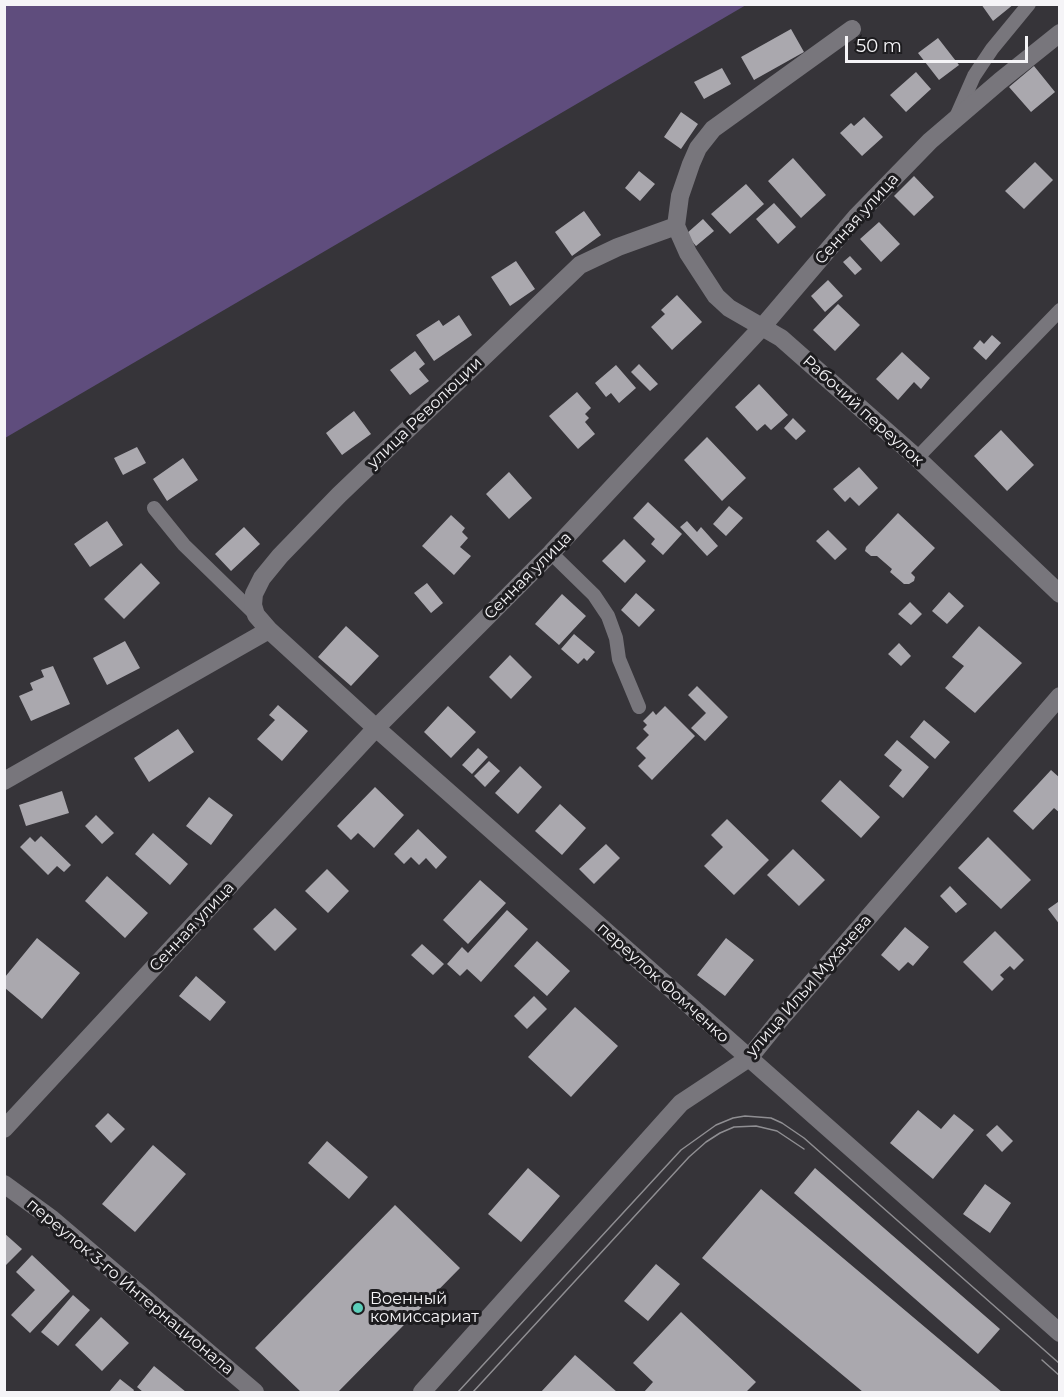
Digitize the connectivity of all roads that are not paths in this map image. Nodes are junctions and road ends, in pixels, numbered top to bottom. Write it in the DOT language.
graph roads {
  1 [pos="1029,4"];
  2 [pos="852,29"];
  3 [pos="1059,33"];
  4 [pos="956,119"];
  5 [pos="676,226"];
  6 [pos="1059,310"];
  7 [pos="764,326"];
  8 [pos="917,458"];
  9 [pos="154,508"];
  10 [pos="551,553"];
  11 [pos="1059,594"];
  12 [pos="256,615"];
  13 [pos="269,630"];
  14 [pos="1059,696"];
  15 [pos="639,707"];
  16 [pos="376,728"];
  17 [pos="4,781"];
  18 [pos="748,1058"];
  19 [pos="4,1128"];
  20 [pos="4,1184"];
  21 [pos="1059,1333"];
  22 [pos="255,1392"];
  23 [pos="422,1392"];
  1 -- 4 [label="lane"];
  2 -- 5 [label="street"];
  3 -- 4 [label="street, Сенная улица"];
  4 -- 7 [label="street, Сенная улица"];
  5 -- 7 [label="street, Рабочий переулок"];
  5 -- 12 [label="street, улица Революции"];
  6 -- 8 [label="lane"];
  7 -- 8 [label="street, Рабочий переулок"];
  7 -- 10 [label="street, Сенная улица"];
  8 -- 11 [label="street, Рабочий переулок"];
  9 -- 12 [label="lane"];
  10 -- 15 [label="lane"];
  10 -- 16 [label="street, Сенная улица"];
  12 -- 13 [label="street"];
  13 -- 16 [label="street, переулок Фомченко"];
  13 -- 17 [label="street"];
  14 -- 18 [label="street, улица Ильи Мухачева"];
  16 -- 18 [label="street, переулок Фомченко"];
  16 -- 19 [label="street, Сенная улица"];
  18 -- 21 [label="street, переулок Фомченко"];
  18 -- 23 [label="street, улица Ильи Мухачева"];
  20 -- 22 [label="street, переулок 3-го Интернационала"];
}
